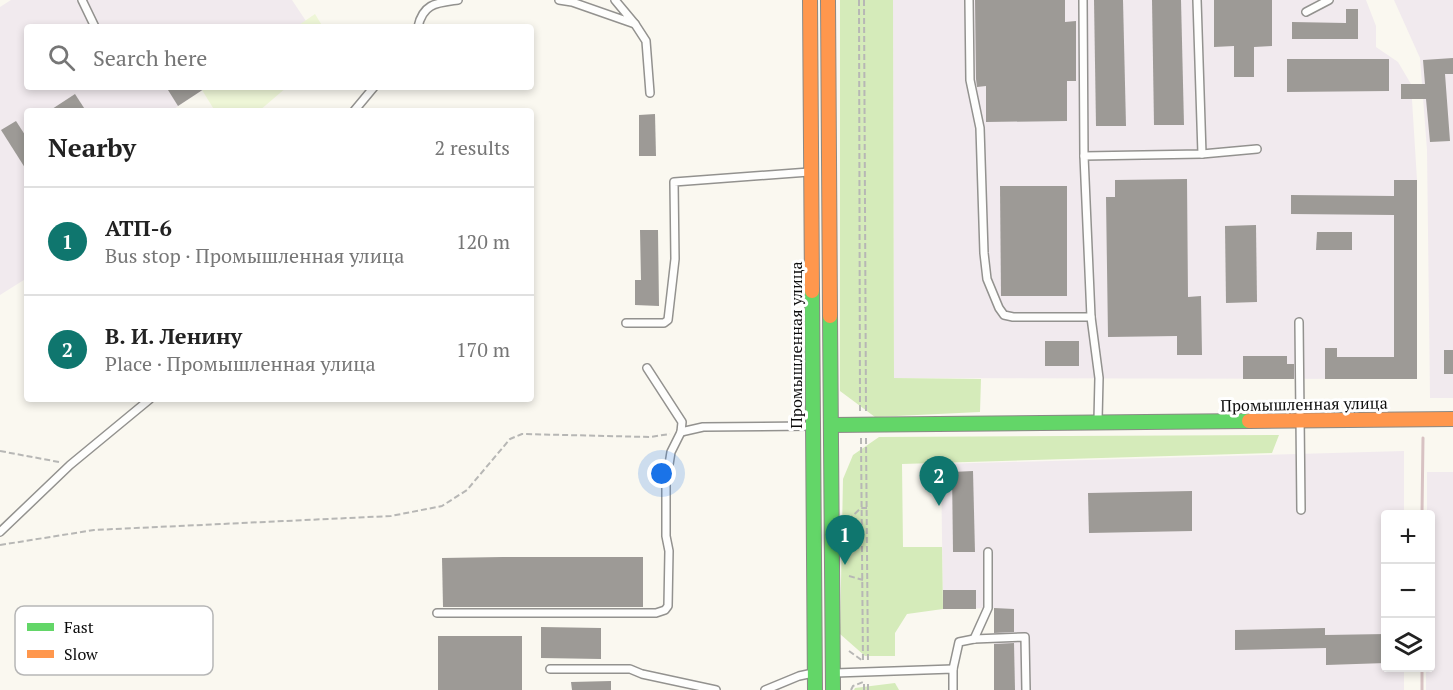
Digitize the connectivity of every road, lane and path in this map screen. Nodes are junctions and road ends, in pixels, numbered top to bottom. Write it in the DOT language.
graph roads {
  1 [pos="82,0"];
  2 [pos="458,0"];
  3 [pos="559,0"];
  4 [pos="615,0"];
  5 [pos="810,0"];
  6 [pos="828,0"];
  7 [pos="859,0"];
  8 [pos="864,0"];
  9 [pos="969,0"];
  10 [pos="1083,0"];
  11 [pos="1197,0"];
  12 [pos="1329,0"];
  13 [pos="1306,12"];
  14 [pos="94,24"];
  15 [pos="419,24"];
  16 [pos="635,24"];
  17 [pos="372,90"];
  18 [pos="650,93"];
  19 [pos="356,108"];
  20 [pos="1257,149"];
  21 [pos="1202,154"];
  22 [pos="1084,156"];
  23 [pos="811,172"];
  24 [pos="829,172"];
  25 [pos="1090,317"];
  26 [pos="1299,322"];
  27 [pos="626,323"];
  28 [pos="647,368"];
  29 [pos="146,402"];
  30 [pos="1453,419"];
  31 [pos="1301,421"];
  32 [pos="1098,423"];
  33 [pos="863,425"];
  34 [pos="813,426"];
  35 [pos="831,426"];
  36 [pos="681,432"];
  37 [pos="0,451"];
  38 [pos="831,462"];
  39 [pos="70,465"];
  40 [pos="861,508"];
  41 [pos="867,508"];
  42 [pos="1301,510"];
  43 [pos="0,532"];
  44 [pos="0,545"];
  45 [pos="988,552"];
  46 [pos="840,574"];
  47 [pos="862,580"];
  48 [pos="867,581"];
  49 [pos="437,613"];
  50 [pos="974,639"];
  51 [pos="550,669"];
  52 [pos="953,669"];
  53 [pos="815,673"];
  54 [pos="833,673"];
  55 [pos="866,673"];
  56 [pos="864,682"];
  57 [pos="716,690"];
  58 [pos="765,690"];
  59 [pos="815,690"];
  60 [pos="833,690"];
  61 [pos="851,690"];
  62 [pos="864,690"];
  63 [pos="953,690"];
  64 [pos="1026,690"];
  1 -- 14 [label="lane"];
  2 -- 15 [label="lane"];
  3 -- 16 [label="lane"];
  4 -- 16 [label="lane"];
  5 -- 23 [label="main road, Промышленная улица"];
  6 -- 24 [label="main road, Промышленная улица"];
  7 -- 33 [label="path"];
  8 -- 33 [label="path"];
  9 -- 25 [label="lane"];
  10 -- 22 [label="lane"];
  11 -- 21 [label="lane"];
  12 -- 13 [label="lane"];
  16 -- 18 [label="lane"];
  17 -- 19 [label="lane"];
  20 -- 21 [label="lane"];
  21 -- 22 [label="lane"];
  22 -- 25 [label="lane"];
  23 -- 24 [label="main road"];
  23 -- 27 [label="lane"];
  23 -- 34 [label="main road, Промышленная улица"];
  24 -- 35 [label="main road, Промышленная улица"];
  25 -- 32 [label="lane"];
  26 -- 31 [label="lane"];
  28 -- 36 [label="lane"];
  29 -- 39 [label="lane"];
  30 -- 31 [label="main road, Промышленная улица"];
  31 -- 32 [label="main road, Промышленная улица"];
  31 -- 42 [label="lane"];
  32 -- 33 [label="main road, Промышленная улица"];
  33 -- 35 [label="main road, Промышленная улица"];
  33 -- 38 [label="main road"];
  33 -- 40 [label="path"];
  33 -- 41 [label="path"];
  34 -- 35 [label="main road"];
  34 -- 36 [label="lane"];
  34 -- 53 [label="main road, Промышленная улица"];
  35 -- 38 [label="main road, Промышленная улица"];
  36 -- 44 [label="path"];
  36 -- 49 [label="lane"];
  37 -- 39 [label="path"];
  38 -- 54 [label="main road, Промышленная улица"];
  39 -- 43 [label="lane"];
  40 -- 41 [label="path"];
  40 -- 47 [label="path"];
  41 -- 48 [label="path"];
  45 -- 50 [label="lane"];
  46 -- 47 [label="path"];
  47 -- 48 [label="path"];
  47 -- 55 [label="path"];
  48 -- 55 [label="path"];
  50 -- 52 [label="lane"];
  50 -- 64 [label="lane"];
  51 -- 57 [label="lane"];
  52 -- 55 [label="lane"];
  52 -- 63 [label="lane"];
  53 -- 54 [label="main road"];
  53 -- 58 [label="lane"];
  53 -- 59 [label="main road, Промышленная улица"];
  54 -- 55 [label="lane"];
  54 -- 60 [label="main road, Промышленная улица"];
  55 -- 56 [label="path"];
  56 -- 61 [label="path"];
  56 -- 62 [label="path"];
}
